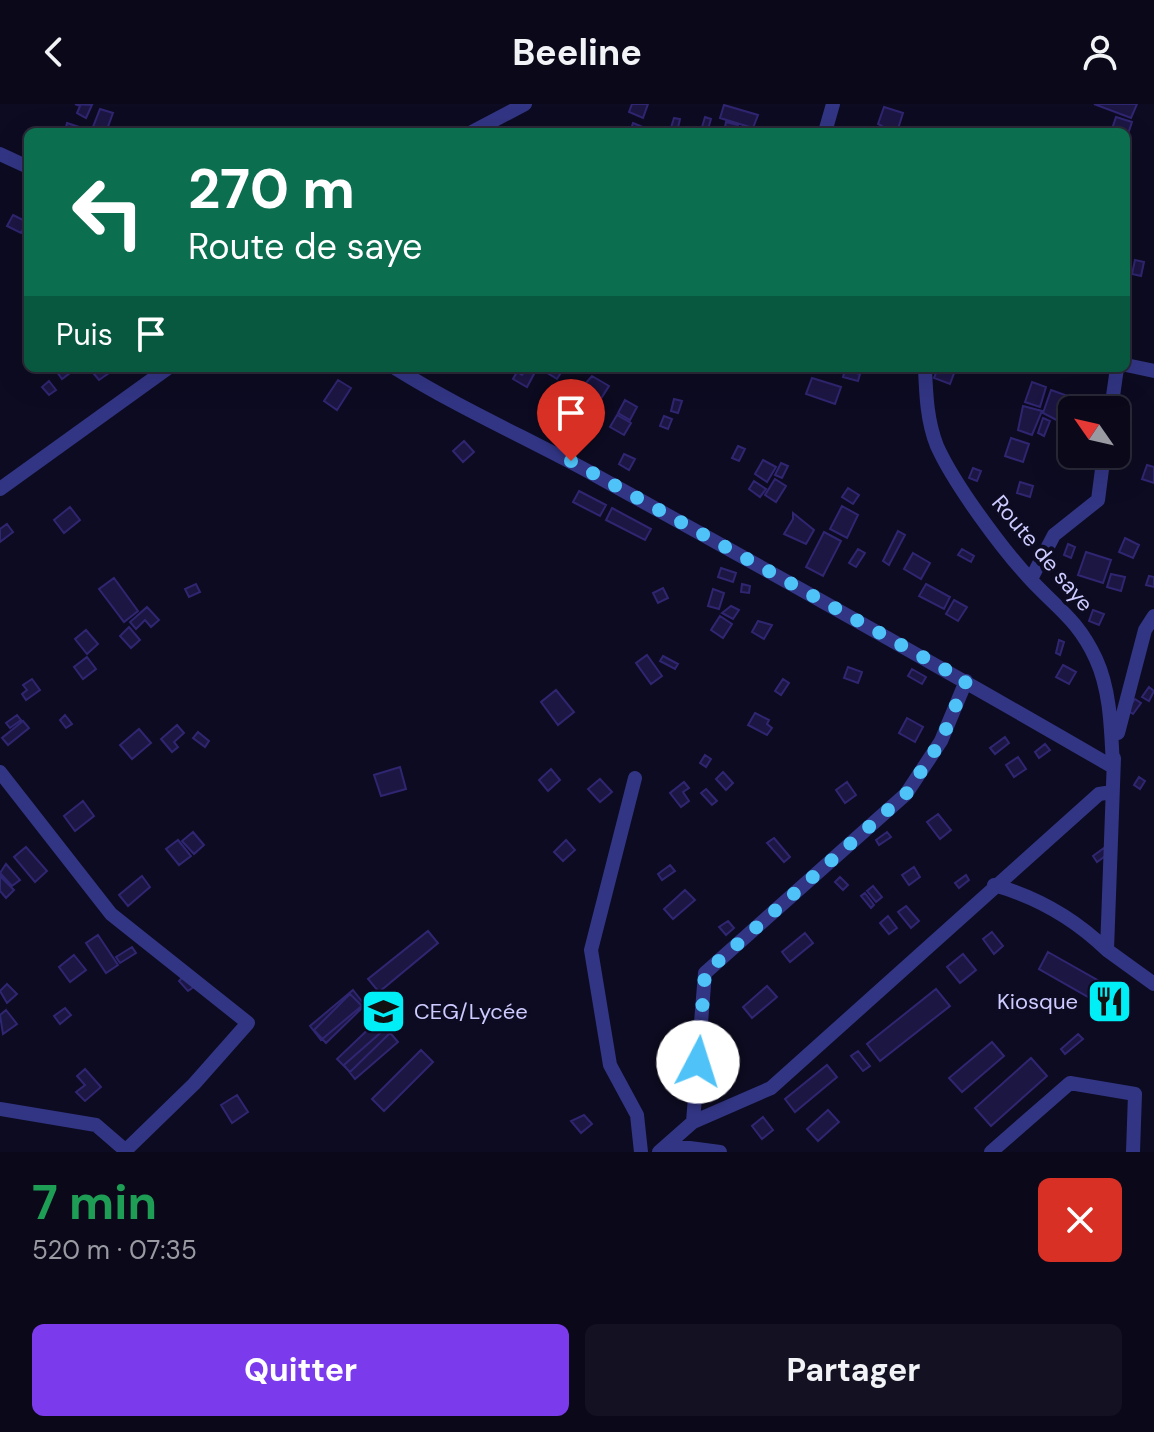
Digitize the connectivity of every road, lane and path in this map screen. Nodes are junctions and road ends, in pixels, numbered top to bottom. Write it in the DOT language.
graph roads {
  1 [pos="525,104"];
  2 [pos="833,104"];
  3 [pos="480,128"];
  4 [pos="826,128"];
  5 [pos="0,154"];
  6 [pos="24,165"];
  7 [pos="1130,366"];
  8 [pos="1154,371"];
  9 [pos="162,372"];
  10 [pos="402,372"];
  11 [pos="925,372"];
  12 [pos="1116,372"];
  13 [pos="1113,396"];
  14 [pos="1102,468"];
  15 [pos="0,489"];
  16 [pos="1031,579"];
  17 [pos="1154,616"];
  18 [pos="966,681"];
  19 [pos="1113,767"];
  20 [pos="0,772"];
  21 [pos="635,778"];
  22 [pos="1112,792"];
  23 [pos="994,885"];
  24 [pos="1107,950"];
  25 [pos="1154,984"];
  26 [pos="0,1109"];
  27 [pos="693,1122"];
  28 [pos="663,1148"];
  29 [pos="124,1151"];
  30 [pos="641,1152"];
  31 [pos="720,1152"];
  32 [pos="991,1152"];
  33 [pos="1133,1152"];
  1 -- 3 [label="street"];
  2 -- 4 [label="street"];
  5 -- 6 [label="street"];
  7 -- 8 [label="street"];
  9 -- 15 [label="street"];
  10 -- 18 [label="street"];
  11 -- 16 [label="street, Route de saye"];
  12 -- 13 [label="street"];
  14 -- 16 [label="street"];
  16 -- 19 [label="street, Route de saye"];
  17 -- 19 [label="street"];
  18 -- 19 [label="street"];
  18 -- 27 [label="street"];
  19 -- 22 [label="street"];
  20 -- 29 [label="street"];
  21 -- 30 [label="street"];
  22 -- 23 [label="street"];
  22 -- 24 [label="street"];
  23 -- 24 [label="street"];
  23 -- 27 [label="street"];
  24 -- 25 [label="street"];
  26 -- 29 [label="street"];
  27 -- 28 [label="street"];
  28 -- 31 [label="street"];
  32 -- 33 [label="street"];
}
